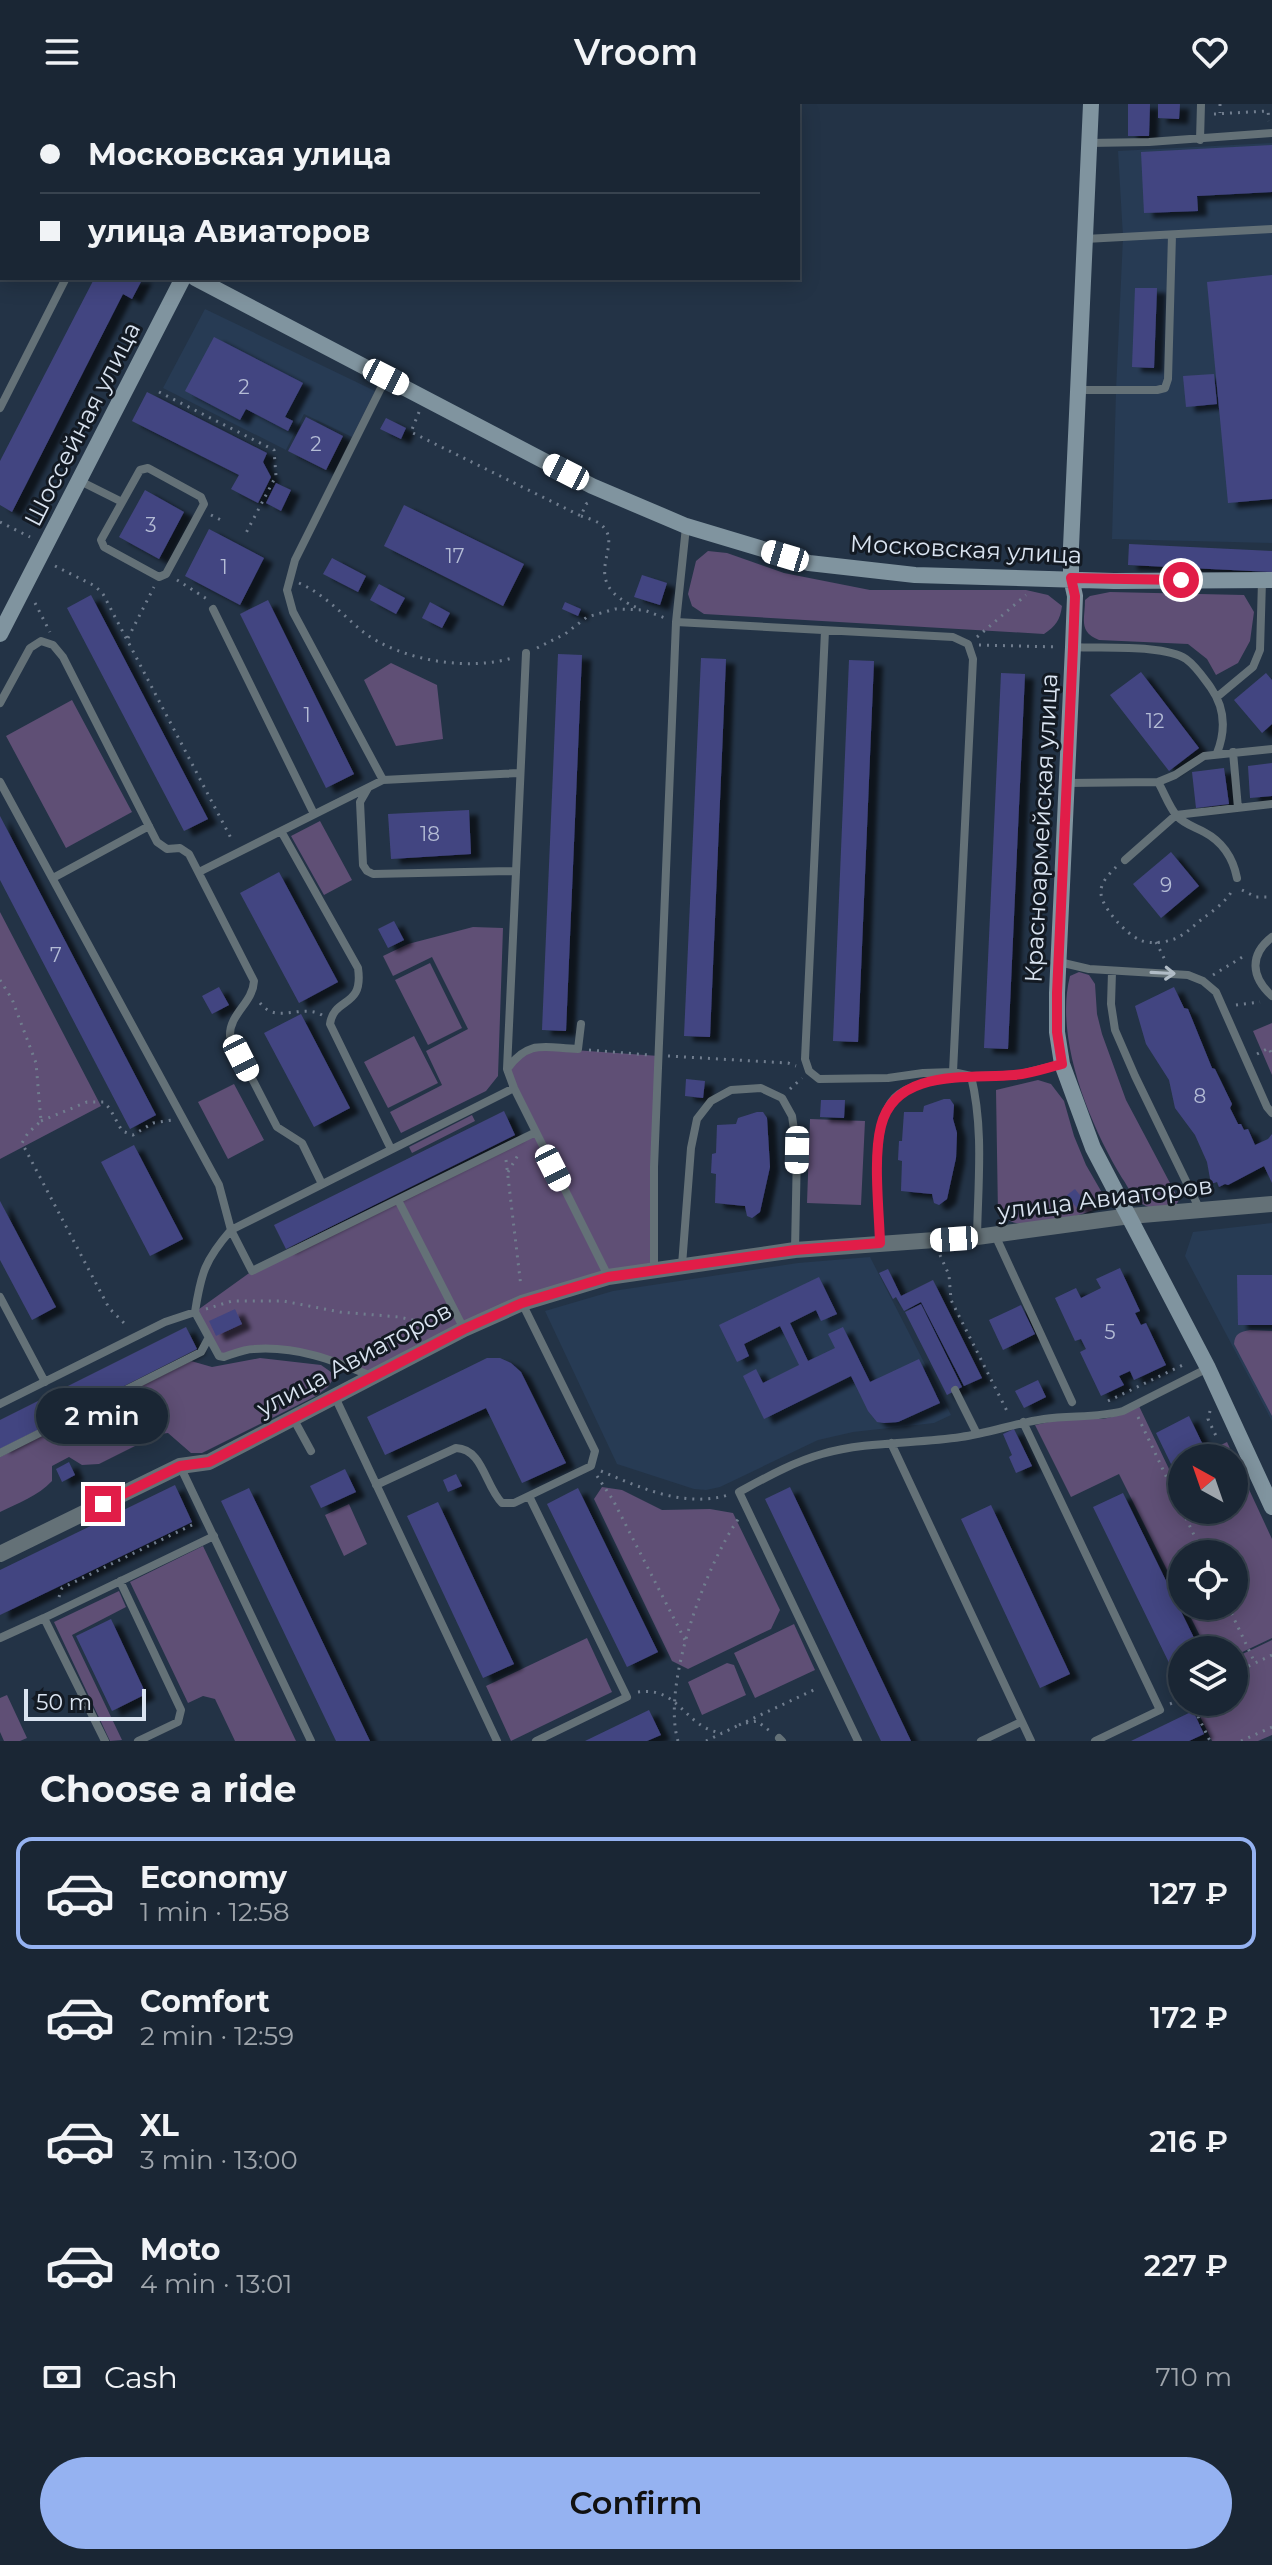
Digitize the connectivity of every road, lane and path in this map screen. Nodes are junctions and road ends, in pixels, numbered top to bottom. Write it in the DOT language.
graph roads {
  1 [pos="1091,104"];
  2 [pos="1201,104"];
  3 [pos="1220,104"];
  4 [pos="1268,104"];
  5 [pos="1268,111"];
  6 [pos="1272,126"];
  7 [pos="1272,133"];
  8 [pos="1200,140"];
  9 [pos="1089,143"];
  10 [pos="1272,229"];
  11 [pos="1172,235"];
  12 [pos="1083,239"];
  13 [pos="65,280"];
  14 [pos="182,280"];
  15 [pos="199,280"];
  16 [pos="386,377"];
  17 [pos="1078,390"];
  18 [pos="159,392"];
  19 [pos="0,408"];
  20 [pos="80,481"];
  21 [pos="122,502"];
  22 [pos="581,516"];
  23 [pos="686,526"];
  24 [pos="246,533"];
  25 [pos="55,566"];
  26 [pos="162,576"];
  27 [pos="289,578"];
  28 [pos="1071,578"];
  29 [pos="1267,580"];
  30 [pos="1033,588"];
  31 [pos="213,609"];
  32 [pos="644,610"];
  33 [pos="676,622"];
  34 [pos="825,631"];
  35 [pos="0,634"];
  36 [pos="127,639"];
  37 [pos="968,644"];
  38 [pos="1068,647"];
  39 [pos="526,653"];
  40 [pos="1217,697"];
  41 [pos="0,703"];
  42 [pos="1272,749"];
  43 [pos="1233,752"];
  44 [pos="1217,753"];
  45 [pos="519,773"];
  46 [pos="383,780"];
  47 [pos="0,782"];
  48 [pos="1158,782"];
  49 [pos="1067,783"];
  50 [pos="369,787"];
  51 [pos="1272,804"];
  52 [pos="1238,808"];
  53 [pos="314,814"];
  54 [pos="1176,815"];
  55 [pos="149,826"];
  56 [pos="281,831"];
  57 [pos="239,852"];
  58 [pos="1125,860"];
  59 [pos="515,871"];
  60 [pos="199,872"];
  61 [pos="53,878"];
  62 [pos="1237,878"];
  63 [pos="1272,897"];
  64 [pos="1268,940"];
  65 [pos="1156,942"];
  66 [pos="1058,961"];
  67 [pos="1112,972"];
  68 [pos="1172,973"];
  69 [pos="0,980"];
  70 [pos="1203,981"];
  71 [pos="253,992"];
  72 [pos="1272,998"];
  73 [pos="1223,1007"];
  74 [pos="330,1024"];
  75 [pos="581,1024"];
  76 [pos="578,1049"];
  77 [pos="1272,1055"];
  78 [pos="659,1056"];
  79 [pos="1245,1060"];
  80 [pos="1062,1064"];
  81 [pos="507,1069"];
  82 [pos="809,1071"];
  83 [pos="953,1072"];
  84 [pos="971,1076"];
  85 [pos="514,1088"];
  86 [pos="782,1098"];
  87 [pos="1272,1113"];
  88 [pos="183,1119"];
  89 [pos="41,1121"];
  90 [pos="541,1136"];
  91 [pos="505,1148"];
  92 [pos="391,1149"];
  93 [pos="322,1184"];
  94 [pos="398,1200"];
  95 [pos="1272,1204"];
  96 [pos="1200,1211"];
  97 [pos="1130,1216"];
  98 [pos="231,1230"];
  99 [pos="995,1235"];
  100 [pos="977,1237"];
  101 [pos="932,1240"];
  102 [pos="880,1243"];
  103 [pos="795,1250"];
  104 [pos="682,1265"];
  105 [pos="654,1269"];
  106 [pos="608,1277"];
  107 [pos="0,1297"];
  108 [pos="522,1303"];
  109 [pos="195,1312"];
  110 [pos="461,1330"];
  111 [pos="143,1333"];
  112 [pos="208,1339"];
  113 [pos="1208,1368"];
  114 [pos="372,1377"];
  115 [pos="45,1382"];
  116 [pos="955,1390"];
  117 [pos="335,1397"];
  118 [pos="1072,1402"];
  119 [pos="0,1404"];
  120 [pos="1132,1406"];
  121 [pos="293,1418"];
  122 [pos="1019,1423"];
  123 [pos="977,1434"];
  124 [pos="891,1443"];
  125 [pos="311,1451"];
  126 [pos="0,1453"];
  127 [pos="180,1466"];
  128 [pos="591,1466"];
  129 [pos="376,1485"];
  130 [pos="739,1492"];
  131 [pos="529,1496"];
  132 [pos="1272,1507"];
  133 [pos="747,1508"];
  134 [pos="205,1518"];
  135 [pos="214,1536"];
  136 [pos="1196,1540"];
  137 [pos="0,1554"];
  138 [pos="120,1581"];
  139 [pos="55,1612"];
  140 [pos="44,1618"];
  141 [pos="1235,1620"];
  142 [pos="0,1638"];
  143 [pos="686,1642"];
  144 [pos="1272,1655"];
  145 [pos="1255,1663"];
  146 [pos="1248,1666"];
  147 [pos="829,1683"];
  148 [pos="627,1697"];
  149 [pos="674,1700"];
  150 [pos="1198,1716"];
  151 [pos="1021,1722"];
  152 [pos="739,1725"];
  153 [pos="1272,1727"];
  154 [pos="722,1733"];
  155 [pos="780,1739"];
  156 [pos="105,1741"];
  157 [pos="138,1741"];
  158 [pos="311,1741"];
  159 [pos="497,1741"];
  160 [pos="536,1741"];
  161 [pos="678,1741"];
  162 [pos="706,1741"];
  163 [pos="858,1741"];
  164 [pos="981,1741"];
  165 [pos="1031,1741"];
  166 [pos="1095,1741"];
  167 [pos="1210,1741"];
  168 [pos="1241,1741"];
  1 -- 9 [label="street, Красноармейская улица"];
  2 -- 8 [label="lane"];
  3 -- 5 [label="path"];
  4 -- 5 [label="path"];
  5 -- 6 [label="path"];
  7 -- 8 [label="lane"];
  8 -- 9 [label="lane"];
  9 -- 12 [label="street, Красноармейская улица"];
  10 -- 11 [label="lane"];
  11 -- 12 [label="lane"];
  11 -- 17 [label="lane"];
  12 -- 17 [label="street, Красноармейская улица"];
  13 -- 19 [label="lane"];
  14 -- 20 [label="street, Шоссейная улица"];
  15 -- 16 [label="street, Московская улица"];
  16 -- 23 [label="street, Московская улица"];
  16 -- 27 [label="lane"];
  17 -- 28 [label="street, Красноармейская улица"];
  18 -- 24 [label="path"];
  20 -- 21 [label="lane"];
  20 -- 35 [label="street, Шоссейная улица"];
  21 -- 26 [label="lane"];
  21 -- 26 [label="lane"];
  22 -- 32 [label="path"];
  23 -- 28 [label="street, Московская улица"];
  23 -- 33 [label="lane"];
  25 -- 36 [label="path"];
  26 -- 31 [label="path"];
  26 -- 36 [label="path"];
  27 -- 39 [label="path"];
  27 -- 46 [label="lane"];
  28 -- 29 [label="street, Московская улица"];
  28 -- 38 [label="street, Красноармейская улица"];
  29 -- 40 [label="lane"];
  30 -- 37 [label="path"];
  31 -- 53 [label="lane"];
  32 -- 33 [label="path"];
  32 -- 39 [label="path"];
  33 -- 34 [label="lane"];
  33 -- 78 [label="lane"];
  34 -- 37 [label="lane"];
  34 -- 82 [label="lane"];
  36 -- 57 [label="path"];
  37 -- 38 [label="path"];
  37 -- 83 [label="lane"];
  38 -- 40 [label="lane"];
  38 -- 49 [label="street, Красноармейская улица"];
  39 -- 45 [label="lane"];
  40 -- 44 [label="lane"];
  41 -- 55 [label="lane"];
  42 -- 43 [label="lane"];
  43 -- 44 [label="lane"];
  43 -- 52 [label="lane"];
  44 -- 48 [label="lane"];
  45 -- 46 [label="lane"];
  45 -- 59 [label="lane"];
  46 -- 50 [label="lane"];
  47 -- 61 [label="lane"];
  48 -- 49 [label="lane"];
  48 -- 54 [label="lane"];
  49 -- 66 [label="street, Красноармейская улица"];
  50 -- 53 [label="lane"];
  50 -- 59 [label="lane"];
  51 -- 52 [label="lane"];
  52 -- 54 [label="lane"];
  53 -- 56 [label="lane"];
  54 -- 58 [label="lane"];
  54 -- 62 [label="lane"];
  55 -- 60 [label="lane"];
  55 -- 61 [label="lane"];
  56 -- 57 [label="lane"];
  56 -- 74 [label="lane"];
  57 -- 60 [label="lane"];
  58 -- 65 [label="path"];
  59 -- 81 [label="lane"];
  60 -- 71 [label="lane"];
  61 -- 88 [label="lane"];
  62 -- 63 [label="path"];
  62 -- 65 [label="path"];
  64 -- 70 [label="path"];
  64 -- 72 [label="lane"];
  65 -- 68 [label="path"];
  66 -- 67 [label="lane"];
  66 -- 80 [label="street, Красноармейская улица"];
  67 -- 68 [label="lane, one-way"];
  67 -- 96 [label="lane"];
  68 -- 70 [label="lane"];
  69 -- 89 [label="path"];
  70 -- 73 [label="lane"];
  71 -- 74 [label="path"];
  71 -- 93 [label="lane"];
  72 -- 73 [label="path"];
  73 -- 79 [label="lane"];
  74 -- 92 [label="lane"];
  75 -- 76 [label="lane"];
  76 -- 78 [label="path"];
  76 -- 81 [label="lane"];
  77 -- 79 [label="path"];
  78 -- 82 [label="path"];
  78 -- 105 [label="lane"];
  79 -- 87 [label="lane"];
  80 -- 84 [label="lane"];
  80 -- 97 [label="street, Красноармейская улица"];
  81 -- 85 [label="lane"];
  82 -- 83 [label="lane"];
  82 -- 86 [label="path"];
  83 -- 84 [label="lane"];
  84 -- 100 [label="lane"];
  84 -- 102 [label="lane"];
  85 -- 90 [label="lane"];
  85 -- 92 [label="lane"];
  86 -- 103 [label="lane"];
  86 -- 104 [label="lane"];
  88 -- 89 [label="path"];
  88 -- 98 [label="lane"];
  89 -- 111 [label="path"];
  90 -- 91 [label="lane"];
  90 -- 106 [label="lane"];
  91 -- 94 [label="lane"];
  91 -- 108 [label="path"];
  92 -- 93 [label="lane"];
  93 -- 98 [label="lane"];
  94 -- 98 [label="lane"];
  94 -- 110 [label="lane"];
  95 -- 96 [label="street, улица Авиаторов"];
  96 -- 97 [label="street, улица Авиаторов"];
  97 -- 99 [label="street, улица Авиаторов"];
  97 -- 113 [label="street, Красноармейская улица"];
  98 -- 109 [label="lane"];
  99 -- 100 [label="street, улица Авиаторов"];
  99 -- 118 [label="lane"];
  100 -- 101 [label="street, улица Авиаторов"];
  101 -- 102 [label="street, улица Авиаторов"];
  101 -- 122 [label="path"];
  102 -- 103 [label="street, улица Авиаторов"];
  103 -- 104 [label="street, улица Авиаторов"];
  104 -- 105 [label="street, улица Авиаторов"];
  105 -- 106 [label="street, улица Авиаторов"];
  106 -- 108 [label="street, улица Авиаторов"];
  107 -- 115 [label="lane"];
  108 -- 110 [label="street, улица Авиаторов"];
  108 -- 128 [label="lane"];
  109 -- 110 [label="path"];
  109 -- 111 [label="lane"];
  109 -- 112 [label="lane"];
  110 -- 114 [label="street, улица Авиаторов"];
  111 -- 115 [label="lane"];
  112 -- 114 [label="lane"];
  112 -- 126 [label="lane"];
  113 -- 120 [label="lane"];
  113 -- 132 [label="street, Красноармейская улица"];
  114 -- 117 [label="street, улица Авиаторов"];
  115 -- 119 [label="lane"];
  116 -- 123 [label="lane"];
  117 -- 121 [label="street, улица Авиаторов"];
  117 -- 129 [label="lane"];
  120 -- 122 [label="lane"];
  120 -- 136 [label="path"];
  121 -- 125 [label="lane"];
  121 -- 127 [label="street, улица Авиаторов"];
  122 -- 123 [label="lane"];
  122 -- 166 [label="lane"];
  123 -- 124 [label="lane"];
  124 -- 130 [label="lane"];
  124 -- 151 [label="lane"];
  127 -- 134 [label="lane"];
  127 -- 137 [label="street, улица Авиаторов"];
  128 -- 130 [label="path"];
  128 -- 131 [label="lane"];
  128 -- 143 [label="path"];
  129 -- 131 [label="lane"];
  129 -- 159 [label="lane"];
  130 -- 133 [label="lane"];
  131 -- 148 [label="lane"];
  133 -- 143 [label="path"];
  133 -- 147 [label="lane"];
  134 -- 135 [label="lane"];
  134 -- 139 [label="path"];
  135 -- 138 [label="lane"];
  135 -- 158 [label="lane"];
  138 -- 139 [label="lane"];
  138 -- 157 [label="lane"];
  139 -- 140 [label="lane"];
  140 -- 142 [label="lane"];
  140 -- 156 [label="lane"];
  141 -- 145 [label="path"];
  143 -- 149 [label="path"];
  144 -- 145 [label="path"];
  145 -- 146 [label="path"];
  147 -- 152 [label="path"];
  147 -- 163 [label="lane"];
  148 -- 149 [label="path"];
  148 -- 160 [label="lane"];
  149 -- 154 [label="path"];
  149 -- 161 [label="path"];
  150 -- 167 [label="path"];
  151 -- 164 [label="lane"];
  151 -- 165 [label="lane"];
  152 -- 154 [label="path"];
  152 -- 155 [label="path"];
  153 -- 168 [label="path"];
  154 -- 162 [label="path"];
}
